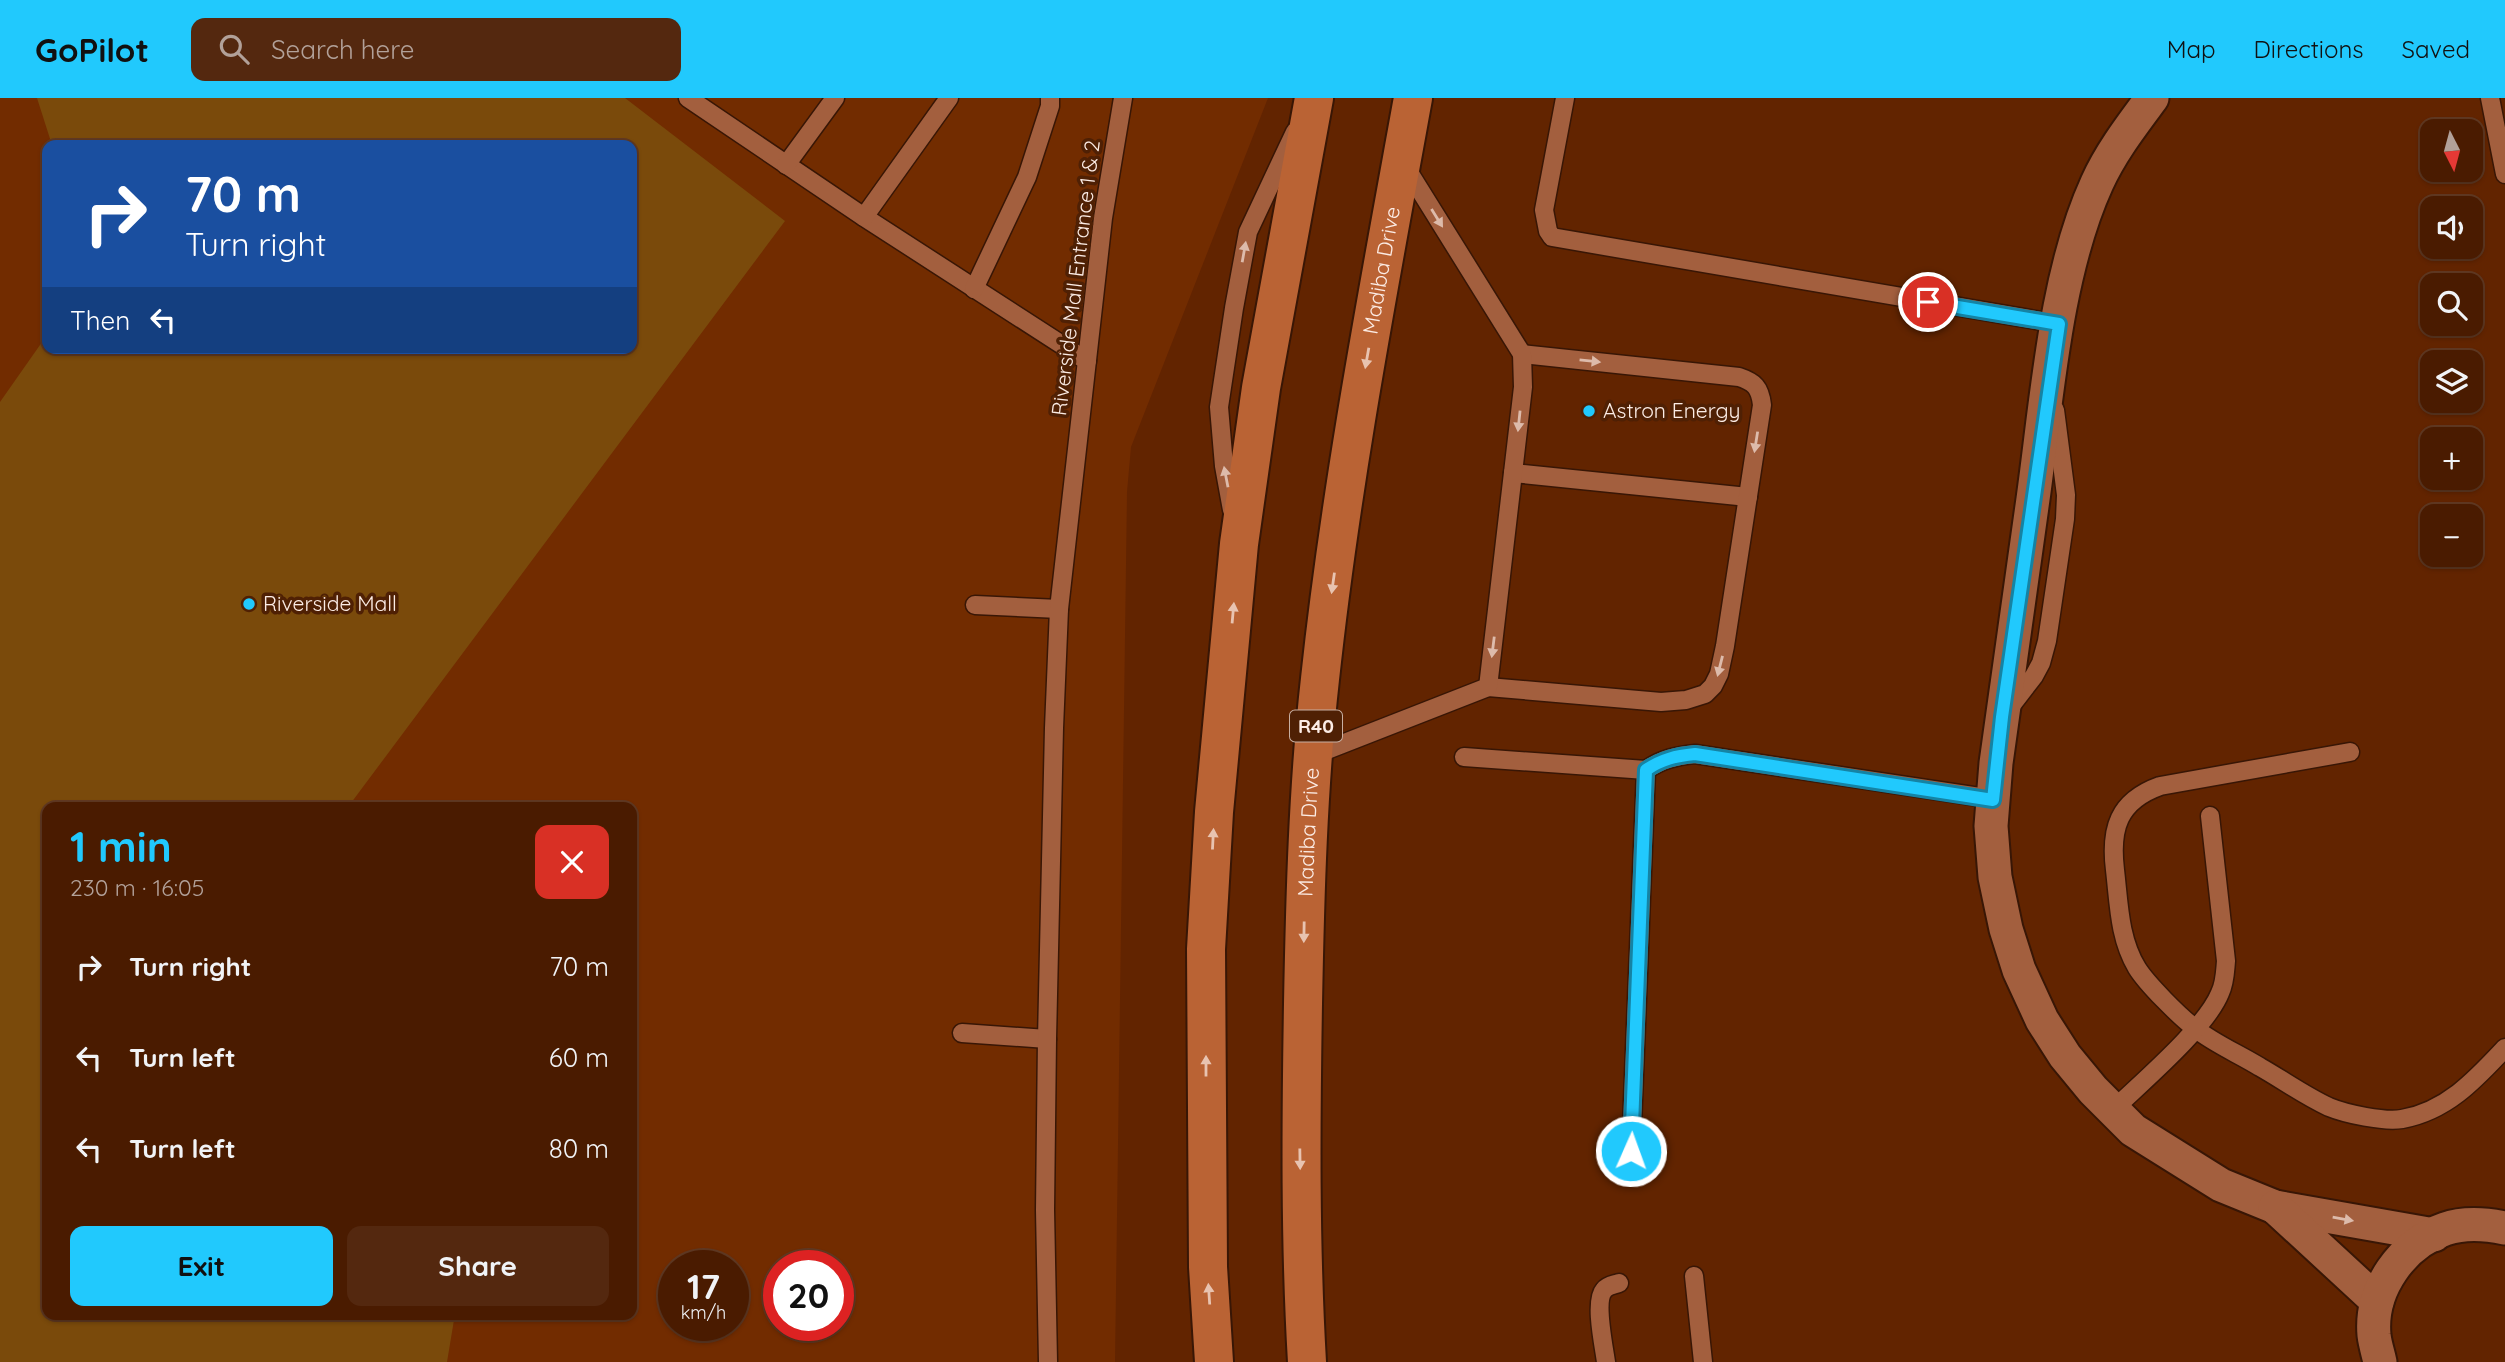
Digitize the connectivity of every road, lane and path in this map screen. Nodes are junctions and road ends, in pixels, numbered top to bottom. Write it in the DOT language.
graph roads {
  1 [pos="688,98"];
  2 [pos="835,98"];
  3 [pos="948,98"];
  4 [pos="1050,98"];
  5 [pos="1123,98"];
  6 [pos="1313,98"];
  7 [pos="1413,98"];
  8 [pos="1565,98"];
  9 [pos="2152,98"];
  10 [pos="2504,98"];
  11 [pos="709,104"];
  12 [pos="2493,107"];
  13 [pos="1402,160"];
  14 [pos="786,165"];
  15 [pos="2505,174"];
  16 [pos="864,217"];
  17 [pos="974,289"];
  18 [pos="2059,324"];
  19 [pos="1522,354"];
  20 [pos="1087,361"];
  21 [pos="1513,473"];
  22 [pos="1748,497"];
  23 [pos="975,605"];
  24 [pos="1059,609"];
  25 [pos="1488,687"];
  26 [pos="2350,752"];
  27 [pos="1314,755"];
  28 [pos="1464,757"];
  29 [pos="1646,770"];
  30 [pos="1993,800"];
  31 [pos="2210,816"];
  32 [pos="2195,1029"];
  33 [pos="962,1033"];
  34 [pos="1047,1039"];
  35 [pos="2505,1048"];
  36 [pos="2113,1110"];
  37 [pos="1631,1151"];
  38 [pos="2275,1208"];
  39 [pos="2505,1228"];
  40 [pos="2434,1235"];
  41 [pos="1695,1276"];
  42 [pos="1619,1283"];
  43 [pos="2377,1301"];
  44 [pos="1048,1362"];
  45 [pos="1214,1362"];
  46 [pos="1307,1362"];
  47 [pos="1606,1362"];
  48 [pos="1703,1362"];
  49 [pos="2380,1362"];
  1 -- 11 [label="lane"];
  2 -- 14 [label="lane"];
  3 -- 16 [label="lane"];
  4 -- 17 [label="lane"];
  5 -- 20 [label="lane, Riverside Mall Entrance 1 & 2"];
  45 -- 6 [label="main road, one-way"];
  7 -- 13 [label="main road, Madiba Drive / R40"];
  8 -- 18 [label="lane"];
  9 -- 18 [label="street"];
  10 -- 12 [label="lane"];
  11 -- 14 [label="lane"];
  12 -- 15 [label="lane"];
  13 -- 19 [label="lane, one-way"];
  13 -- 27 [label="main road, Madiba Drive / R40, one-way"];
  14 -- 16 [label="lane"];
  16 -- 17 [label="lane"];
  17 -- 20 [label="lane"];
  18 -- 30 [label="street"];
  19 -- 21 [label="lane, one-way"];
  19 -- 22 [label="lane, one-way"];
  20 -- 24 [label="lane, Riverside Mall Entrance 1 & 2"];
  21 -- 22 [label="lane"];
  21 -- 25 [label="lane, one-way"];
  22 -- 25 [label="lane, one-way"];
  23 -- 24 [label="lane"];
  24 -- 34 [label="lane, Riverside Mall Entrance 1 & 2"];
  25 -- 27 [label="lane"];
  26 -- 32 [label="lane"];
  27 -- 46 [label="main road, Madiba Drive / R40, one-way"];
  28 -- 29 [label="lane"];
  29 -- 30 [label="lane"];
  29 -- 37 [label="lane"];
  30 -- 36 [label="street"];
  31 -- 32 [label="lane"];
  32 -- 35 [label="lane"];
  32 -- 36 [label="lane"];
  33 -- 34 [label="lane"];
  34 -- 44 [label="lane, Riverside Mall Entrance 1 & 2"];
  36 -- 38 [label="street"];
  38 -- 40 [label="street, one-way"];
  38 -- 43 [label="street"];
  39 -- 40 [label="street"];
  40 -- 43 [label="street"];
  41 -- 48 [label="lane"];
  42 -- 47 [label="lane"];
  43 -- 49 [label="street"];
}
